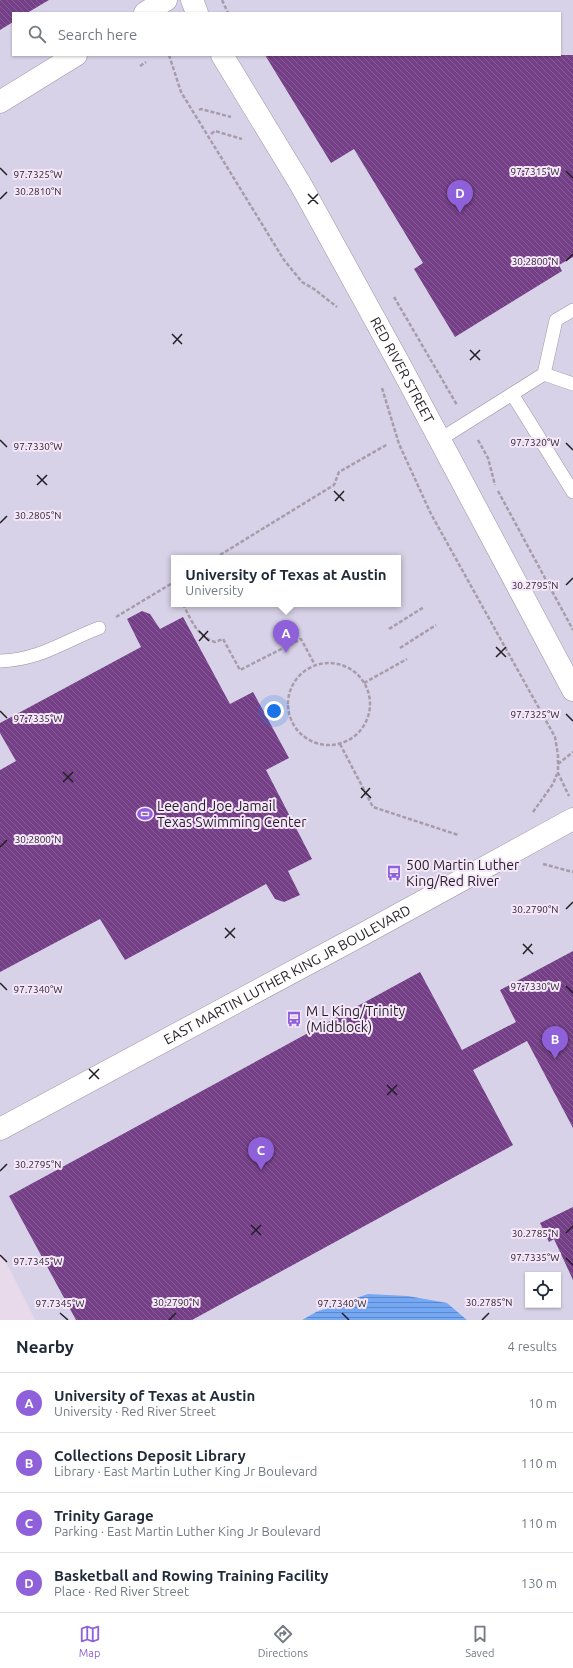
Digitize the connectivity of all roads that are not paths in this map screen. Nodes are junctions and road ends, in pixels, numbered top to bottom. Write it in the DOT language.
graph roads {
  1 [pos="166,0"];
  2 [pos="192,0"];
  3 [pos="147,12"];
  4 [pos="197,12"];
  5 [pos="74,56"];
  6 [pos="223,56"];
  7 [pos="0,102"];
  8 [pos="573,310"];
  9 [pos="544,374"];
  10 [pos="573,384"];
  11 [pos="512,394"];
  12 [pos="439,440"];
  13 [pos="573,492"];
  14 [pos="99,628"];
  15 [pos="0,661"];
  16 [pos="573,690"];
  17 [pos="573,819"];
  18 [pos="0,1128"];
  1 -- 3 [label="street"];
  2 -- 4 [label="street"];
  5 -- 7 [label="street"];
  6 -- 12 [label="street, RED RIVER STREET"];
  8 -- 9 [label="lane"];
  9 -- 10 [label="lane"];
  9 -- 11 [label="lane"];
  11 -- 12 [label="lane"];
  11 -- 13 [label="lane"];
  12 -- 16 [label="street, RED RIVER STREET"];
  14 -- 15 [label="lane"];
  17 -- 18 [label="street, EAST MARTIN LUTHER KING JR BOULEVARD"];
}
